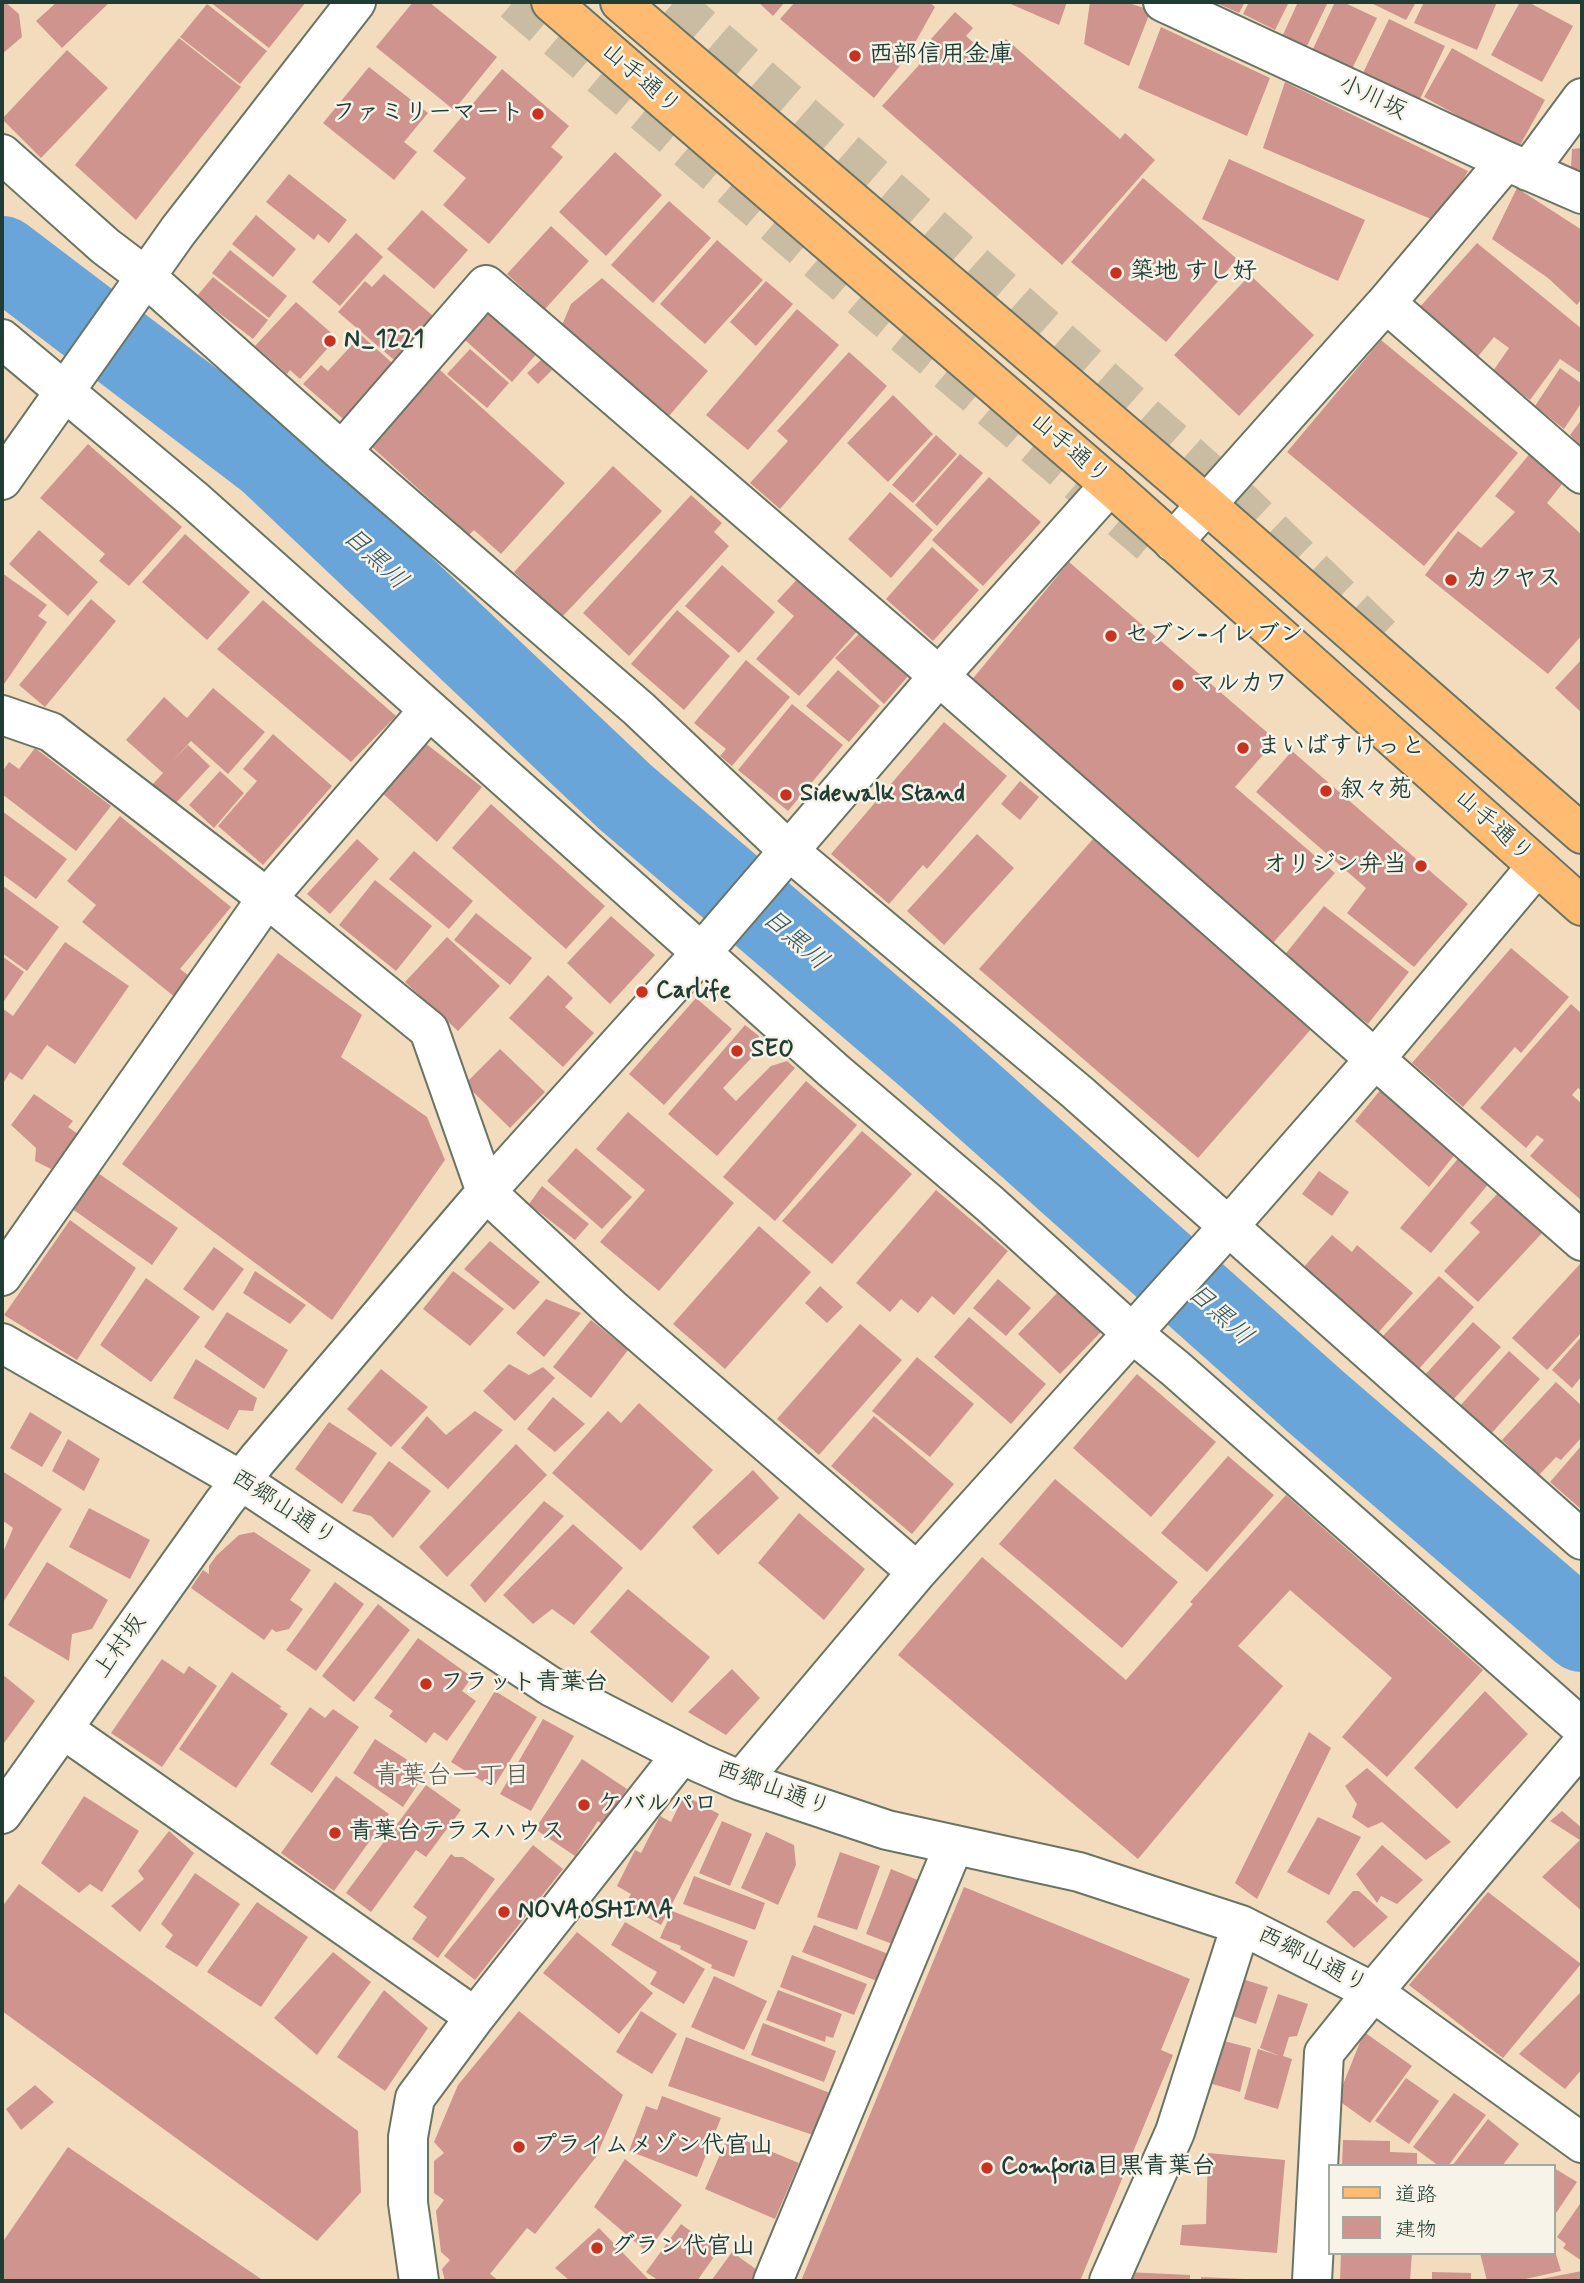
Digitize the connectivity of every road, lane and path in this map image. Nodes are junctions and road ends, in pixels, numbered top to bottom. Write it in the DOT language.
graph roads {
  1 [pos="356,2"];
  2 [pos="551,2"];
  3 [pos="620,2"];
  4 [pos="1163,2"];
  5 [pos="1582,98"];
  6 [pos="2,154"];
  7 [pos="1517,166"];
  8 [pos="1582,194"];
  9 [pos="138,288"];
  10 [pos="1386,303"];
  11 [pos="2,339"];
  12 [pos="69,383"];
  13 [pos="342,451"];
  14 [pos="1582,474"];
  15 [pos="2,480"];
  16 [pos="1110,485"];
  17 [pos="1206,504"];
  18 [pos="1173,542"];
  19 [pos="939,676"];
  20 [pos="429,710"];
  21 [pos="6,725"];
  22 [pos="1579,824"];
  23 [pos="784,858"];
  24 [pos="1537,866"];
  25 [pos="267,898"];
  26 [pos="1582,906"];
  27 [pos="708,945"];
  28 [pos="1375,1059"];
  29 [pos="486,1192"];
  30 [pos="1222,1234"];
  31 [pos="1582,1241"];
  32 [pos="2,1276"];
  33 [pos="1138,1326"];
  34 [pos="2,1343"];
  35 [pos="240,1480"];
  36 [pos="1582,1540"];
  37 [pos="917,1572"];
  38 [pos="1582,1728"];
  39 [pos="63,1729"];
  40 [pos="1582,1744"];
  41 [pos="682,1754"];
  42 [pos="741,1781"];
  43 [pos="9,1791"];
  44 [pos="954,1845"];
  45 [pos="1241,1925"];
  46 [pos="1373,1992"];
  47 [pos="475,2017"];
  48 [pos="1582,2143"];
  49 [pos="419,2281"];
  50 [pos="773,2281"];
  51 [pos="1109,2281"];
  52 [pos="1312,2281"];
  1 -- 9 [label="street"];
  2 -- 16 [label="main road, 山手通り"];
  3 -- 17 [label="main road, 山手通り"];
  4 -- 7 [label="street, 小川坂"];
  5 -- 7 [label="street"];
  6 -- 9 [label="street"];
  7 -- 8 [label="street, 小川坂"];
  7 -- 10 [label="street"];
  9 -- 12 [label="street"];
  9 -- 13 [label="street"];
  10 -- 14 [label="street"];
  10 -- 17 [label="street"];
  11 -- 12 [label="street"];
  12 -- 15 [label="street"];
  12 -- 20 [label="street"];
  13 -- 19 [label="street"];
  13 -- 23 [label="street"];
  16 -- 18 [label="main road, 山手通り"];
  16 -- 19 [label="street, 上村坂"];
  17 -- 18 [label="street"];
  17 -- 22 [label="main road, 山手通り"];
  18 -- 24 [label="main road, 山手通り"];
  19 -- 23 [label="street, 上村坂"];
  19 -- 28 [label="street"];
  20 -- 25 [label="street"];
  20 -- 27 [label="street"];
  21 -- 25 [label="street"];
  23 -- 27 [label="street, 上村坂"];
  23 -- 30 [label="street"];
  24 -- 26 [label="main road, 山手通り"];
  24 -- 28 [label="street"];
  25 -- 29 [label="street"];
  25 -- 32 [label="street"];
  27 -- 29 [label="street, 上村坂"];
  27 -- 33 [label="street"];
  28 -- 30 [label="street"];
  28 -- 31 [label="street"];
  29 -- 35 [label="street, 上村坂"];
  29 -- 37 [label="street"];
  30 -- 33 [label="street"];
  30 -- 36 [label="street"];
  33 -- 37 [label="street"];
  33 -- 38 [label="street"];
  34 -- 35 [label="street, 西郷山通り"];
  35 -- 39 [label="street, 上村坂"];
  35 -- 41 [label="street, 西郷山通り"];
  37 -- 42 [label="street"];
  39 -- 43 [label="street, 上村坂"];
  39 -- 47 [label="street"];
  40 -- 46 [label="street"];
  41 -- 42 [label="street, 西郷山通り"];
  41 -- 47 [label="street"];
  42 -- 44 [label="street, 西郷山通り"];
  44 -- 45 [label="street, 西郷山通り"];
  44 -- 50 [label="street"];
  45 -- 46 [label="street, 西郷山通り"];
  45 -- 51 [label="street"];
  46 -- 48 [label="street, 西郷山通り"];
  46 -- 52 [label="street"];
  47 -- 49 [label="street"];
}
